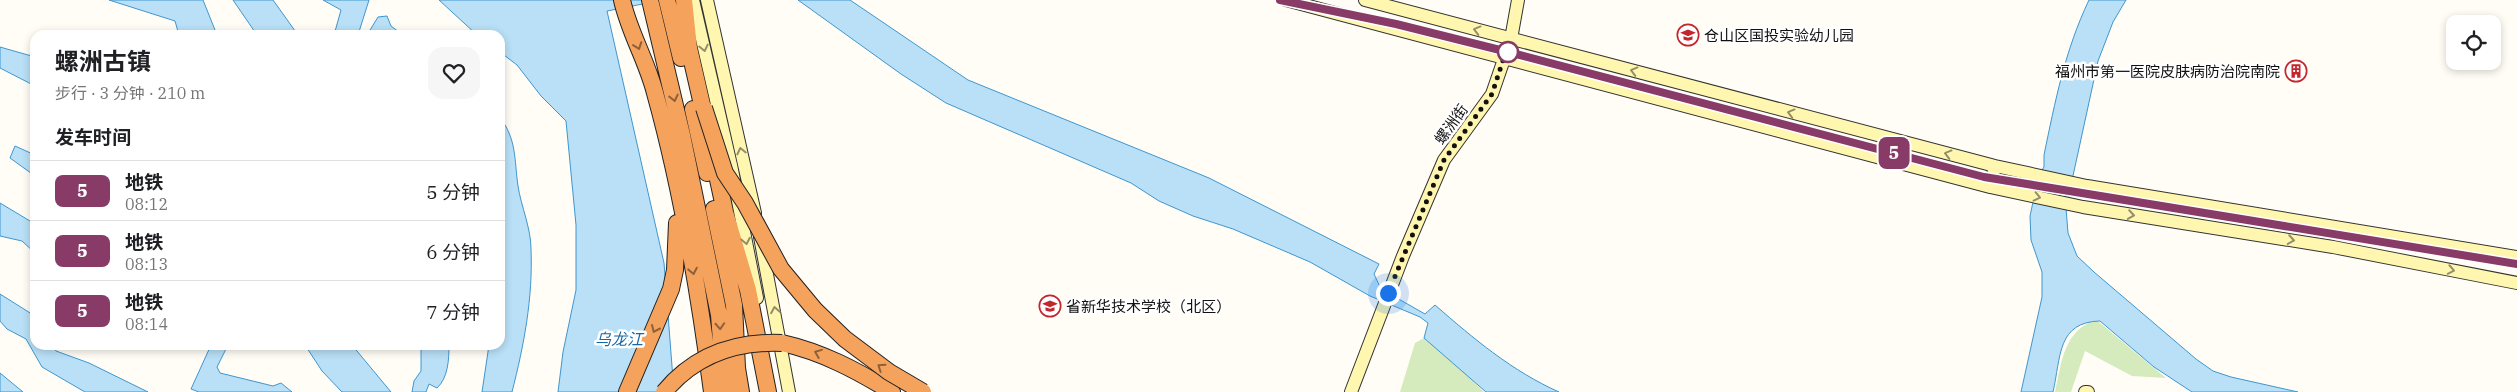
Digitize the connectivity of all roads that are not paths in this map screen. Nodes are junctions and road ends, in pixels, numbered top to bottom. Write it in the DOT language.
graph roads {
  1 [pos="622,0"];
  2 [pos="650,0"];
  3 [pos="667,0"];
  4 [pos="684,0"];
  5 [pos="693,0"];
  6 [pos="707,0"];
  7 [pos="1286,0"];
  8 [pos="1365,0"];
  9 [pos="1518,0"];
  10 [pos="1510,39"];
  11 [pos="1504,58"];
  12 [pos="704,108"];
  13 [pos="1995,166"];
  14 [pos="675,179"];
  15 [pos="1990,186"];
  16 [pos="2517,257"];
  17 [pos="2517,283"];
  18 [pos="790,390"];
  19 [pos="627,392"];
  20 [pos="664,392"];
  21 [pos="712,392"];
  22 [pos="725,392"];
  23 [pos="741,392"];
  24 [pos="768,392"];
  25 [pos="774,392"];
  26 [pos="892,392"];
  27 [pos="923,392"];
  28 [pos="1351,392"];
  1 -- 14 [label="highway, one-way"];
  2 -- 22 [label="highway, one-way"];
  3 -- 23 [label="highway"];
  4 -- 12 [label="highway"];
  5 -- 25 [label="street, one-way"];
  18 -- 6 [label="street, one-way"];
  7 -- 11 [label="street"];
  10 -- 8 [label="street, one-way"];
  9 -- 10 [label="street, 螺洲街"];
  10 -- 11 [label="street, 螺洲街"];
  13 -- 10 [label="street, one-way"];
  11 -- 15 [label="street"];
  11 -- 28 [label="street, 螺洲街"];
  12 -- 24 [label="highway, bridge"];
  27 -- 12 [label="highway, one-way, bridge"];
  13 -- 15 [label="street"];
  13 -- 16 [label="street"];
  14 -- 19 [label="highway, one-way"];
  14 -- 21 [label="highway, one-way"];
  15 -- 17 [label="street, one-way"];
  26 -- 20 [label="highway, one-way, bridge"];
}
